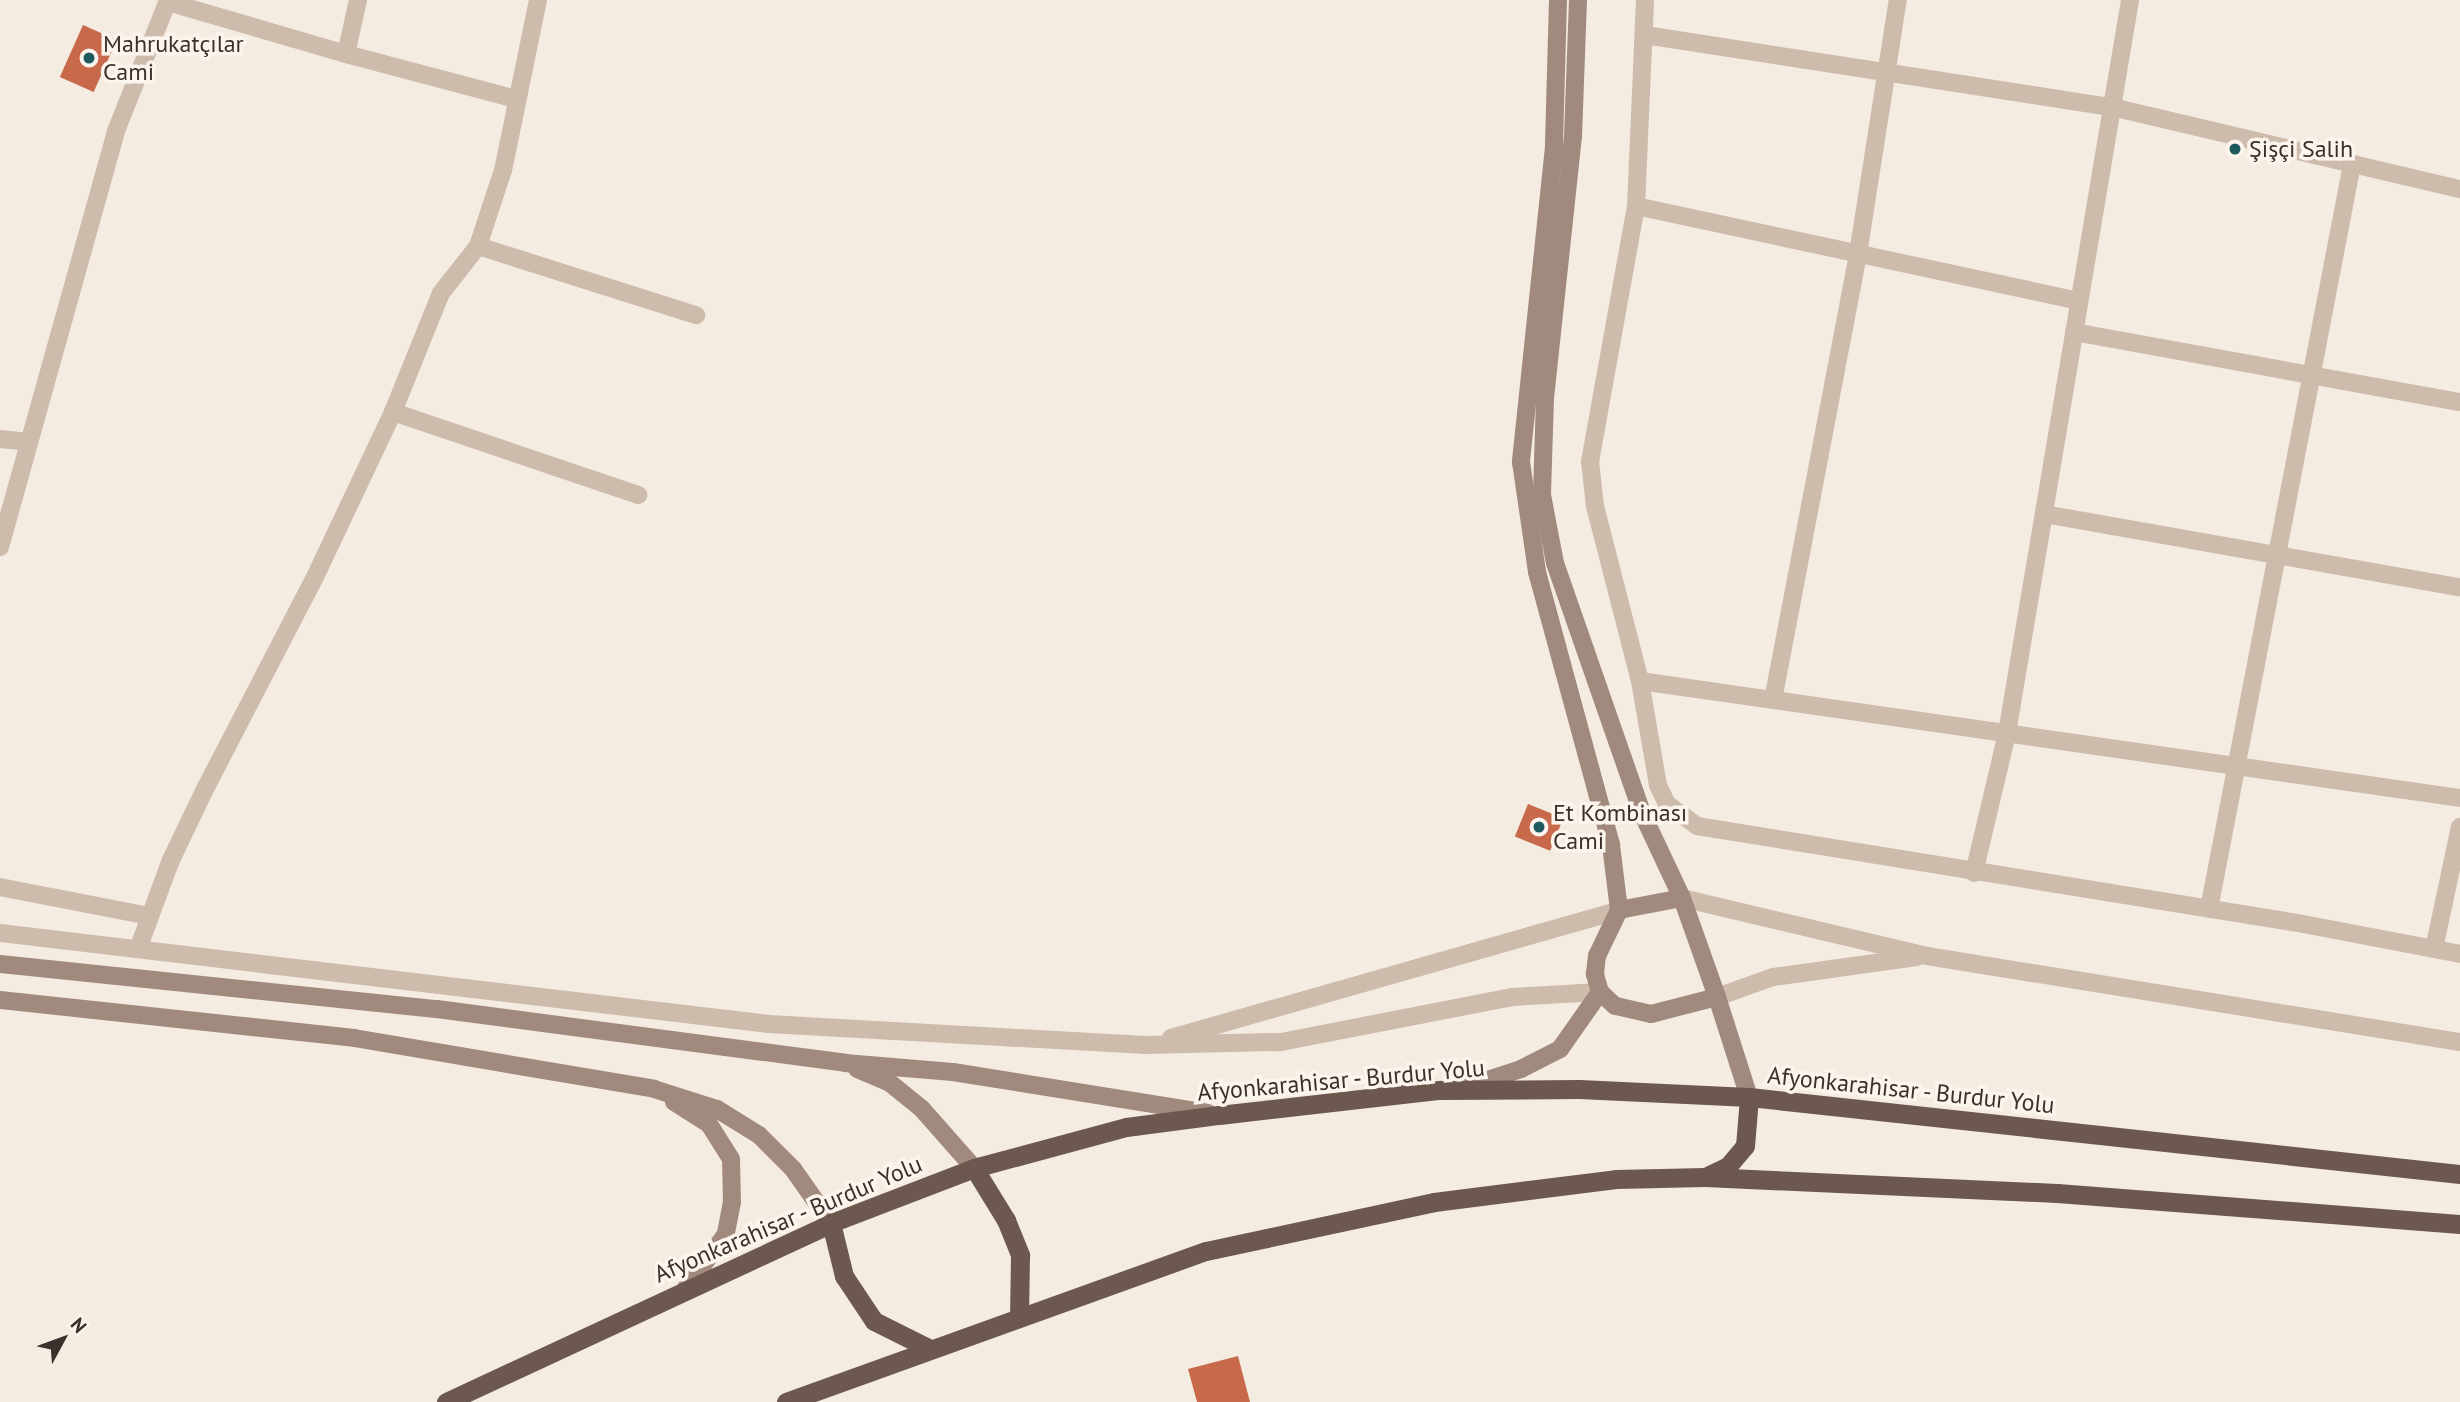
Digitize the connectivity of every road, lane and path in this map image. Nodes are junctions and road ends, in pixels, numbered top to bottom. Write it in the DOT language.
graph roads {
  1 [pos="358,0"];
  2 [pos="538,0"];
  3 [pos="1558,0"];
  4 [pos="1578,0"];
  5 [pos="1645,0"];
  6 [pos="1898,0"];
  7 [pos="2130,0"];
  8 [pos="168,1"];
  9 [pos="1645,35"];
  10 [pos="346,54"];
  11 [pos="1887,72"];
  12 [pos="516,99"];
  13 [pos="2112,107"];
  14 [pos="2352,164"];
  15 [pos="2460,190"];
  16 [pos="1636,206"];
  17 [pos="478,246"];
  18 [pos="1858,254"];
  19 [pos="2079,301"];
  20 [pos="696,315"];
  21 [pos="2074,332"];
  22 [pos="2315,375"];
  23 [pos="2460,402"];
  24 [pos="393,412"];
  25 [pos="0,439"];
  26 [pos="29,442"];
  27 [pos="638,495"];
  28 [pos="2044,514"];
  29 [pos="0,547"];
  30 [pos="2278,555"];
  31 [pos="2460,587"];
  32 [pos="1640,681"];
  33 [pos="1773,700"];
  34 [pos="2007,733"];
  35 [pos="2238,766"];
  36 [pos="2460,798"];
  37 [pos="2460,827"];
  38 [pos="1974,873"];
  39 [pos="0,887"];
  40 [pos="1682,898"];
  41 [pos="2209,909"];
  42 [pos="1619,910"];
  43 [pos="149,916"];
  44 [pos="0,933"];
  45 [pos="138,949"];
  46 [pos="2434,949"];
  47 [pos="2460,954"];
  48 [pos="1927,956"];
  49 [pos="0,964"];
  50 [pos="1600,992"];
  51 [pos="1717,997"];
  52 [pos="0,1000"];
  53 [pos="2460,1042"];
  54 [pos="1145,1045"];
  55 [pos="845,1063"];
  56 [pos="654,1089"];
  57 [pos="1454,1090"];
  58 [pos="1749,1097"];
  59 [pos="1219,1115"];
  60 [pos="974,1168"];
  61 [pos="2460,1174"];
  62 [pos="1705,1177"];
  63 [pos="831,1223"];
  64 [pos="2460,1224"];
  65 [pos="686,1288"];
  66 [pos="1018,1316"];
  67 [pos="928,1348"];
  68 [pos="446,1402"];
  69 [pos="786,1402"];
  1 -- 10 [label="street"];
  2 -- 12 [label="street"];
  3 -- 42 [label="main road"];
  4 -- 40 [label="main road"];
  5 -- 9 [label="street"];
  6 -- 11 [label="street"];
  7 -- 13 [label="street"];
  8 -- 10 [label="street"];
  8 -- 26 [label="street"];
  9 -- 11 [label="street"];
  9 -- 16 [label="street"];
  10 -- 12 [label="street"];
  11 -- 13 [label="street"];
  11 -- 18 [label="street"];
  12 -- 17 [label="street"];
  13 -- 14 [label="street"];
  13 -- 19 [label="street"];
  14 -- 15 [label="street"];
  14 -- 22 [label="street"];
  16 -- 18 [label="street"];
  16 -- 32 [label="street"];
  17 -- 20 [label="street"];
  17 -- 24 [label="street"];
  18 -- 19 [label="street"];
  18 -- 33 [label="street"];
  19 -- 21 [label="street"];
  21 -- 22 [label="street"];
  21 -- 28 [label="street"];
  22 -- 23 [label="street"];
  22 -- 30 [label="street"];
  24 -- 27 [label="street"];
  24 -- 43 [label="street"];
  25 -- 26 [label="street"];
  26 -- 29 [label="street"];
  28 -- 30 [label="street"];
  28 -- 34 [label="street"];
  30 -- 31 [label="street"];
  30 -- 35 [label="street"];
  32 -- 33 [label="street"];
  32 -- 38 [label="street"];
  33 -- 34 [label="street"];
  34 -- 35 [label="street"];
  34 -- 38 [label="street"];
  35 -- 36 [label="street"];
  35 -- 41 [label="street"];
  37 -- 46 [label="street"];
  38 -- 41 [label="street"];
  39 -- 43 [label="street"];
  40 -- 42 [label="main road"];
  40 -- 48 [label="street"];
  40 -- 51 [label="main road"];
  41 -- 46 [label="street"];
  42 -- 50 [label="main road"];
  42 -- 54 [label="street"];
  43 -- 45 [label="street"];
  44 -- 45 [label="street"];
  45 -- 54 [label="street"];
  46 -- 47 [label="street"];
  48 -- 51 [label="street"];
  48 -- 53 [label="street"];
  49 -- 55 [label="main road"];
  50 -- 51 [label="main road"];
  50 -- 54 [label="street"];
  50 -- 57 [label="main road"];
  51 -- 58 [label="main road"];
  52 -- 56 [label="main road"];
  55 -- 59 [label="main road"];
  55 -- 60 [label="main road"];
  56 -- 63 [label="main road"];
  56 -- 65 [label="main road"];
  57 -- 58 [label="highway, Afyonkarahisar - Burdur Yolu"];
  57 -- 59 [label="highway, Afyonkarahisar - Burdur Yolu"];
  58 -- 61 [label="highway, Afyonkarahisar - Burdur Yolu"];
  58 -- 62 [label="highway"];
  59 -- 60 [label="highway, Afyonkarahisar - Burdur Yolu"];
  60 -- 63 [label="highway, Afyonkarahisar - Burdur Yolu"];
  60 -- 66 [label="highway"];
  62 -- 64 [label="highway"];
  62 -- 66 [label="highway"];
  63 -- 65 [label="highway, Afyonkarahisar - Burdur Yolu"];
  63 -- 67 [label="highway"];
  65 -- 68 [label="highway, Afyonkarahisar - Burdur Yolu"];
  66 -- 67 [label="highway"];
  67 -- 69 [label="highway"];
}
